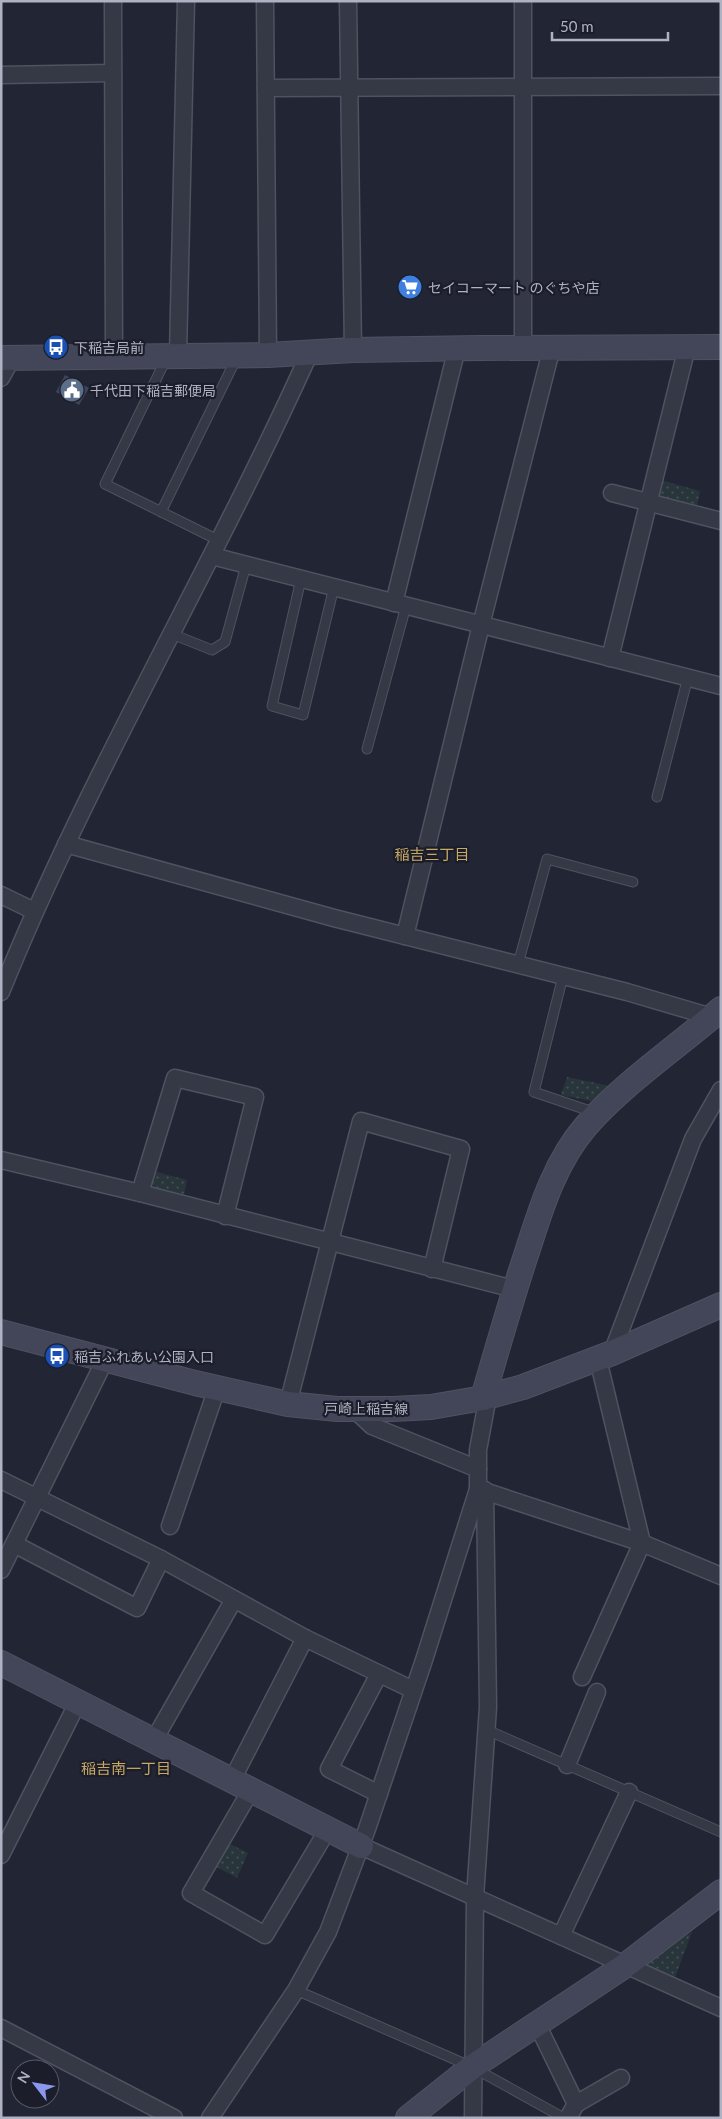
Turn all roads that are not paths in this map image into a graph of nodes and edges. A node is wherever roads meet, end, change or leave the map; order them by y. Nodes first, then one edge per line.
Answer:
1 (113, 1) edge
2 (186, 1) edge
3 (265, 1) edge
4 (348, 1) edge
5 (523, 1) edge
6 (113, 73) junction
7 (1, 76) edge
8 (721, 86) edge
9 (266, 88) junction
10 (350, 88) junction
11 (521, 88) junction
12 (523, 347) junction
13 (552, 347) junction
14 (687, 347) junction
15 (721, 347) edge
16 (457, 348) junction
17 (353, 350) junction
18 (310, 352) junction
19 (268, 354) junction
20 (238, 355) junction
21 (173, 356) junction
22 (114, 358) junction
23 (5, 365) edge
24 (612, 493) dead end
25 (648, 502) junction
26 (160, 512) junction
27 (721, 520) edge
28 (220, 541) junction
29 (212, 556) junction
30 (246, 565) junction
31 (301, 579) junction
32 (334, 587) junction
33 (400, 604) junction
34 (481, 625) junction
35 (172, 634) junction
36 (610, 658) junction
37 (688, 677) junction
38 (721, 686) edge
39 (367, 749) dead end
40 (657, 797) dead end
41 (66, 844) junction
42 (633, 882) dead end
43 (1, 895) edge
44 (34, 911) junction
45 (405, 936) junction
46 (518, 964) junction
47 (563, 976) junction
48 (1, 992) edge
49 (716, 1013) edge
50 (721, 1090) edge
51 (599, 1114) junction
52 (1, 1160) edge
53 (140, 1193) junction
54 (225, 1216) junction
55 (329, 1243) junction
56 (432, 1269) junction
57 (514, 1290) junction
58 (721, 1306) edge
59 (1, 1332) edge
60 (605, 1356) junction
61 (105, 1360) junction
62 (217, 1388) junction
63 (483, 1398) junction
64 (288, 1404) junction
65 (355, 1410) junction
66 (478, 1468) junction
67 (1, 1480) edge
68 (482, 1489) junction
69 (38, 1498) junction
70 (170, 1526) dead end
71 (642, 1543) junction
72 (14, 1544) junction
73 (161, 1560) junction
74 (1, 1570) edge
75 (721, 1576) edge
76 (233, 1601) junction
77 (305, 1638) junction
78 (2, 1666) edge
79 (379, 1674) junction
80 (582, 1677) dead end
81 (413, 1690) junction
82 (597, 1692) dead end
83 (78, 1702) junction
84 (487, 1730) junction
85 (154, 1740) junction
86 (567, 1765) junction
87 (242, 1785) junction
88 (629, 1792) junction
89 (379, 1794) junction
90 (328, 1829) junction
91 (721, 1832) edge
92 (361, 1846) junction
93 (1, 1855) edge
94 (721, 1892) edge
95 (475, 1897) junction
96 (561, 1936) junction
97 (626, 1965) junction
98 (296, 1990) junction
99 (721, 2008) edge
100 (536, 2024) junction
101 (1, 2028) edge
102 (472, 2067) junction
103 (621, 2078) dead end
104 (572, 2111) edge
105 (174, 2118) edge
106 (210, 2118) edge
107 (408, 2118) edge
108 (473, 2118) edge
109 (564, 2118) edge

1 - 6 street
2 - 21 street
3 - 9 street
4 - 10 street
5 - 11 street
6 - 7 street
6 - 22 street
8 - 11 street
9 - 10 street
9 - 19 street
10 - 11 street
10 - 17 street
11 - 12 street
12 - 13 street
12 - 16 street
13 - 14 street
13 - 34 street
14 - 15 street
14 - 25 street
16 - 17 street
16 - 33 street
17 - 18 street
18 - 19 street
18 - 28 street
19 - 20 street
20 - 21 street
20 - 26 lane
21 - 22 street
21 - 26 lane
22 - 23 street
24 - 25 street
25 - 27 street
25 - 36 street
26 - 28 lane
28 - 29 street
29 - 30 street
29 - 35 street
30 - 31 street
30 - 35 lane
31 - 32 street
31 - 32 lane
32 - 33 street
33 - 34 street
33 - 39 lane
34 - 36 street
34 - 45 street
35 - 41 street
36 - 37 street
37 - 38 street
37 - 40 lane
41 - 44 street
41 - 45 street
42 - 46 lane
43 - 44 street
44 - 48 street
45 - 46 street
46 - 47 street
47 - 49 street
47 - 51 lane
49 - 51 street
50 - 60 street
51 - 57 street
52 - 53 street
53 - 54 street
53 - 54 street
54 - 55 street
55 - 56 street
55 - 56 street
55 - 64 street
56 - 57 street
57 - 63 street
58 - 60 street, 戸崎上稲吉線
59 - 61 street, 戸崎上稲吉線
60 - 63 street, 戸崎上稲吉線
60 - 71 street
61 - 62 street, 戸崎上稲吉線
61 - 69 street
62 - 64 street, 戸崎上稲吉線
62 - 70 street
63 - 65 street, 戸崎上稲吉線
63 - 66 street
64 - 65 street, 戸崎上稲吉線
65 - 66 street
66 - 68 street
67 - 69 street
68 - 71 street
68 - 81 street
68 - 84 street
69 - 72 street
69 - 73 street
71 - 75 street
71 - 80 street
72 - 73 street
72 - 74 street
73 - 76 street
76 - 77 street
76 - 85 street
77 - 79 street
77 - 87 street
78 - 83 street
79 - 81 street
79 - 89 street
81 - 89 street
82 - 86 street
83 - 85 street
83 - 93 street
84 - 86 lane
84 - 95 street
85 - 87 street
86 - 88 lane
87 - 90 street
87 - 90 street
88 - 91 lane
88 - 96 street
89 - 92 street
90 - 92 street
92 - 95 street
92 - 98 street
94 - 97 street
95 - 96 street
95 - 102 street
96 - 97 street
97 - 99 street
97 - 100 street
98 - 102 lane
98 - 106 street
100 - 102 street
100 - 104 street
101 - 105 street
102 - 107 street
102 - 108 street
102 - 109 lane
103 - 104 street

